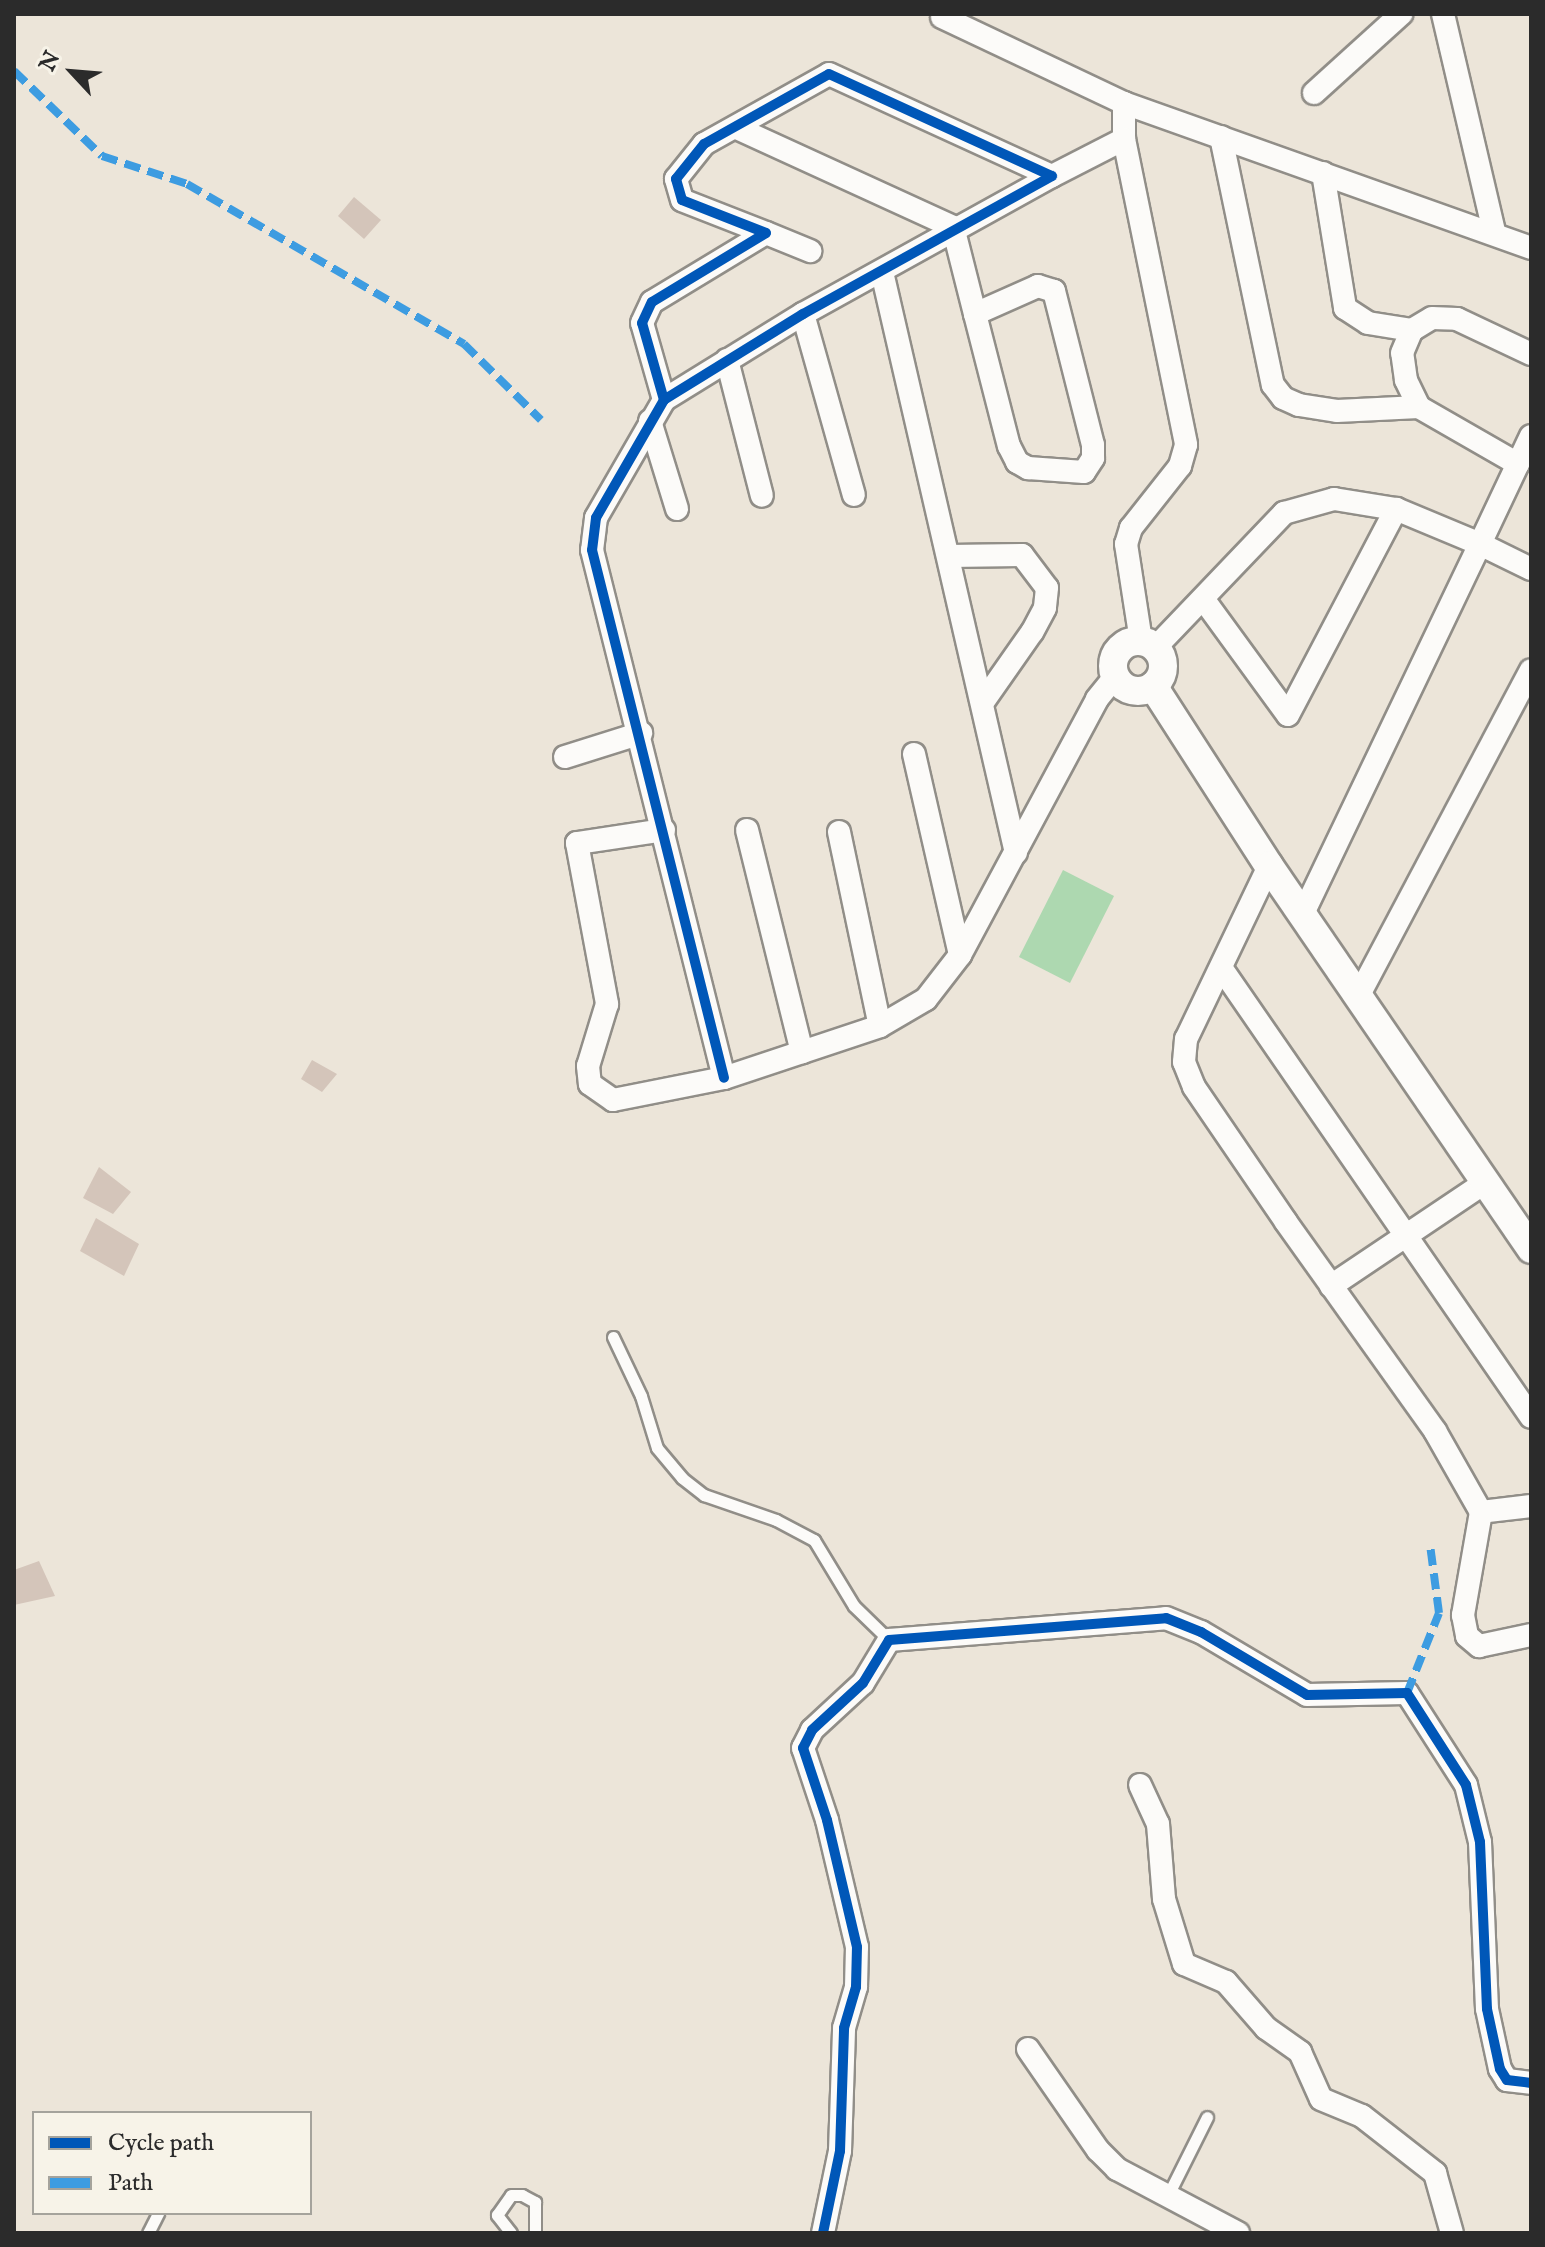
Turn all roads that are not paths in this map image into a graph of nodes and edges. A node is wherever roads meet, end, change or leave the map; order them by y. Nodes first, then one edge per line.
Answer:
1 (1401, 14) edge
2 (1443, 14) edge
3 (942, 17) dead end
4 (1314, 93) dead end
5 (1124, 103) junction
6 (739, 129) junction
7 (1221, 137) junction
8 (1124, 139) junction
9 (1323, 173) junction
10 (1052, 176) junction
11 (953, 227) junction
12 (1494, 232) junction
13 (766, 233) junction
14 (1531, 248) edge
15 (810, 251) dead end
16 (882, 272) junction
17 (803, 314) junction
18 (975, 314) junction
19 (1412, 330) junction
20 (1531, 354) edge
21 (727, 360) junction
22 (664, 400) junction
23 (1419, 407) junction
24 (650, 421) junction
25 (1531, 436) edge
26 (1518, 464) junction
27 (854, 495) dead end
28 (762, 496) dead end
29 (677, 509) dead end
30 (1396, 509) junction
31 (1480, 544) junction
32 (949, 556) junction
33 (1531, 569) edge
34 (1204, 600) junction
35 (1148, 644) junction
36 (1531, 670) edge
37 (1115, 677) junction
38 (1153, 686) junction
39 (983, 702) junction
40 (641, 733) junction
41 (914, 754) dead end
42 (565, 757) dead end
43 (664, 830) junction
44 (747, 830) dead end
45 (839, 832) dead end
46 (1016, 853) junction
47 (1269, 866) junction
48 (1304, 912) junction
49 (960, 955) junction
50 (1222, 969) junction
51 (1360, 993) junction
52 (880, 1026) junction
53 (802, 1052) junction
54 (724, 1078) junction
55 (1484, 1183) junction
56 (1409, 1238) junction
57 (1531, 1249) edge
58 (1331, 1286) junction
59 (613, 1337) dead end
60 (1531, 1417) edge
61 (1531, 1506) edge
62 (1481, 1512) junction
63 (1531, 1635) edge
64 (889, 1640) junction
65 (1140, 1785) dead end
66 (1028, 2049) dead end
67 (1531, 2083) edge
68 (1207, 2117) dead end
69 (1168, 2195) junction
70 (157, 2215) edge
71 (148, 2233) edge
72 (511, 2233) edge
73 (535, 2233) edge
74 (823, 2233) edge
75 (1238, 2233) edge
76 (1452, 2233) edge

1 - 4 street
2 - 12 street
3 - 5 street
5 - 7 street
5 - 8 street
6 - 10 street
6 - 11 street
6 - 13 street
7 - 9 street
7 - 23 street
8 - 10 street
8 - 35 street
9 - 12 street
9 - 19 street
10 - 11 street
11 - 16 street
11 - 18 street
12 - 14 street
13 - 15 street
13 - 22 street
16 - 17 street
16 - 32 street
17 - 21 street
17 - 27 street
18 - 18 street
19 - 20 street
19 - 23 street
21 - 22 street
21 - 28 street
22 - 24 street
23 - 26 street
24 - 29 street
24 - 40 street
25 - 26 street
26 - 31 street
30 - 31 street
30 - 34 street
30 - 34 street
31 - 33 street
31 - 48 street
32 - 39 street
32 - 39 street
34 - 35 street
35 - 37 street
35 - 38 street
36 - 51 street
37 - 38 street
37 - 46 street
38 - 47 street
39 - 46 street
40 - 42 street
40 - 43 street
41 - 49 street
43 - 54 street
43 - 54 street
44 - 53 street
45 - 52 street
46 - 49 street
47 - 48 street
47 - 50 street
48 - 51 street
49 - 52 street
50 - 56 street
50 - 58 street
51 - 55 street
52 - 53 street
53 - 54 street
55 - 56 street
55 - 57 street
56 - 58 street
56 - 60 street
58 - 62 street
59 - 64 lane
61 - 62 street
62 - 63 street
64 - 67 street
64 - 74 street
65 - 76 street
66 - 69 street
68 - 69 lane
69 - 75 street
70 - 71 lane
72 - 73 lane

